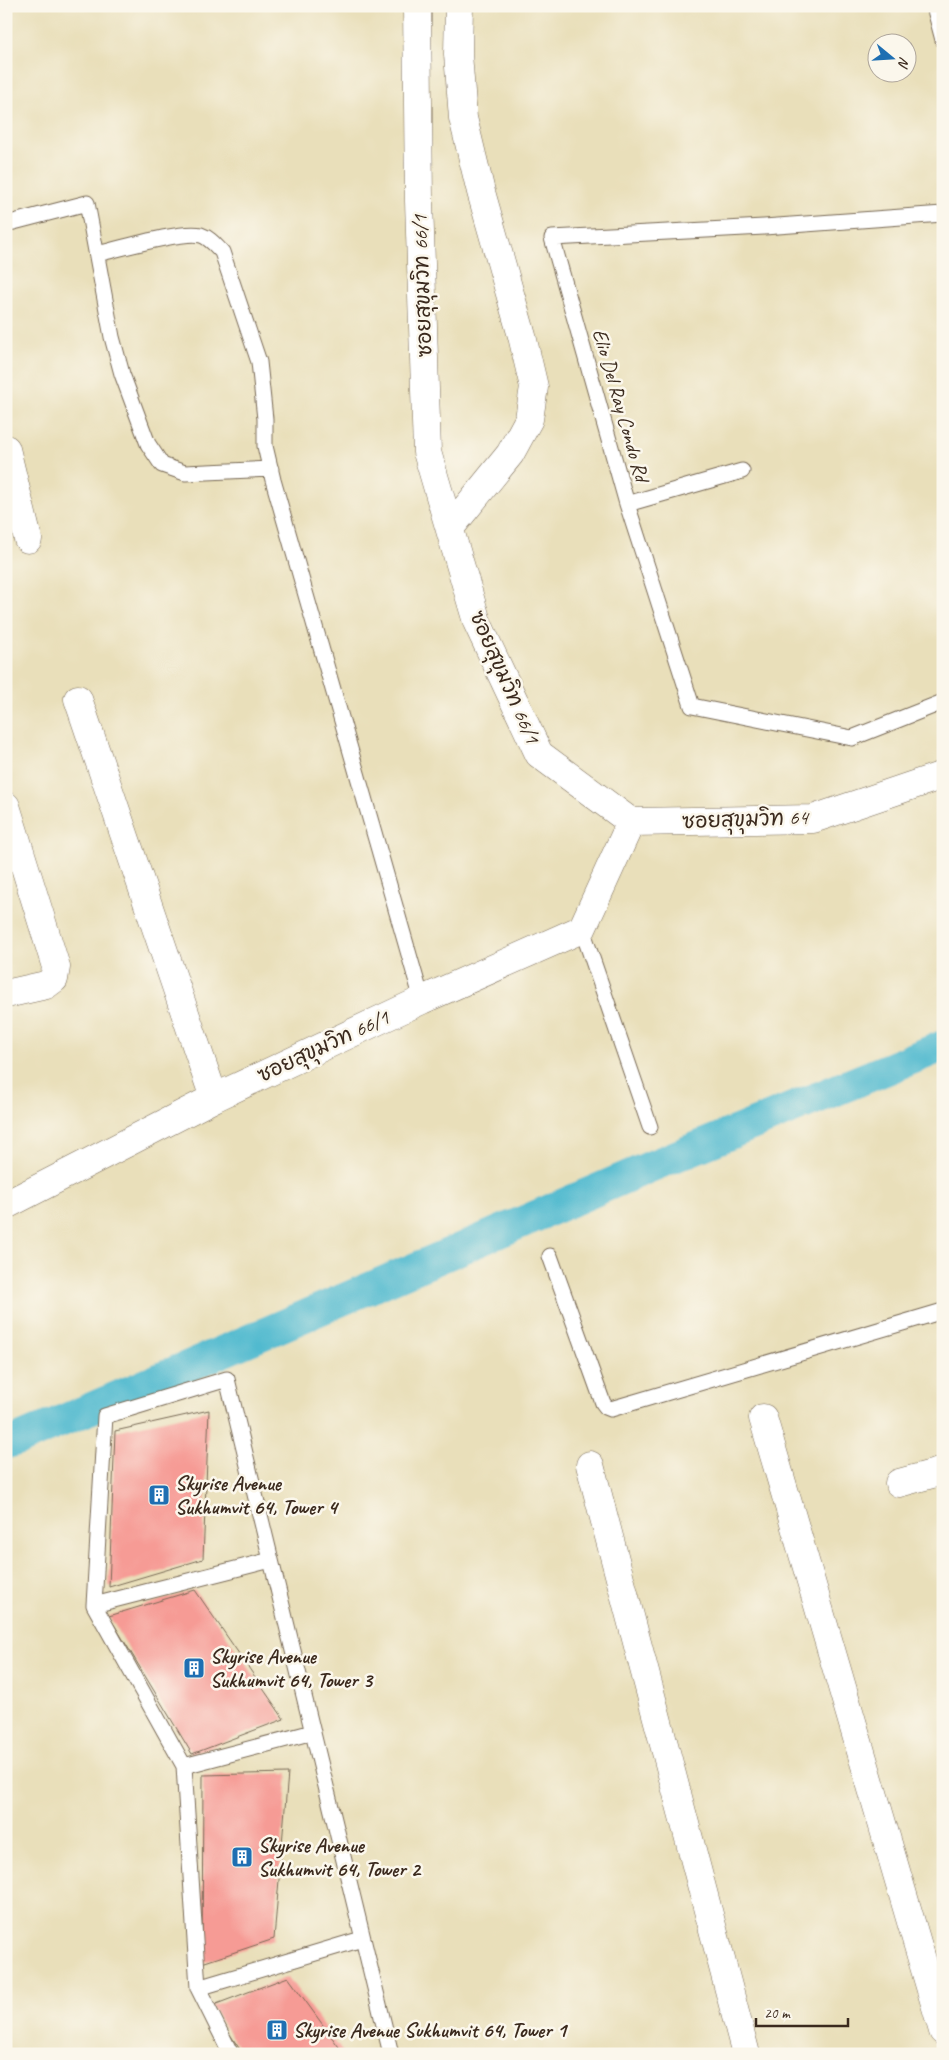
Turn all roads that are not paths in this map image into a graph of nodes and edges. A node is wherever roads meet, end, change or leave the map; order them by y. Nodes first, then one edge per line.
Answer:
1 (418, 6) edge
2 (459, 6) edge
3 (934, 6) edge
4 (943, 40) edge
5 (943, 214) edge
6 (6, 224) edge
7 (97, 254) junction
8 (6, 449) edge
9 (271, 469) junction
10 (742, 471) dead end
11 (627, 504) junction
12 (450, 528) junction
13 (28, 539) dead end
14 (78, 699) dead end
15 (943, 702) edge
16 (943, 775) edge
17 (6, 806) edge
18 (631, 822) junction
19 (582, 929) junction
20 (6, 994) edge
21 (422, 1000) junction
22 (214, 1098) junction
23 (650, 1127) dead end
24 (6, 1205) edge
25 (550, 1256) dead end
26 (943, 1312) edge
27 (762, 1418) dead end
28 (590, 1465) dead end
29 (943, 1471) edge
30 (899, 1483) dead end
31 (271, 1560) junction
32 (94, 1605) junction
33 (313, 1732) junction
34 (184, 1766) junction
35 (362, 1939) junction
36 (198, 1988) junction
37 (943, 2031) edge
38 (231, 2054) edge
39 (391, 2054) edge
40 (746, 2054) edge

1 - 12 street, ซอยสุขุมวิท 66/1
2 - 12 street
3 - 4 lane
5 - 11 lane, Elio Del Ray Condo Rd
6 - 7 lane
7 - 9 lane
7 - 9 lane
8 - 13 street
9 - 21 lane
10 - 11 lane
11 - 15 lane, Elio Del Ray Condo Rd
12 - 18 street, ซอยสุขุมวิท 66/1
14 - 22 street
16 - 18 street, ซอยสุขุมวิท 64
17 - 20 street
18 - 19 street
19 - 21 street, ซอยสุขุมวิท 66/1
19 - 23 lane
21 - 22 street, ซอยสุขุมวิท 66/1
22 - 24 street, ซอยสุขุมวิท 66/1
25 - 26 lane
27 - 37 street
28 - 40 street
29 - 30 street
31 - 32 lane
31 - 32 lane
31 - 33 lane
32 - 34 lane
33 - 34 lane
33 - 35 lane
34 - 36 lane
35 - 36 lane
35 - 39 lane
36 - 38 lane

